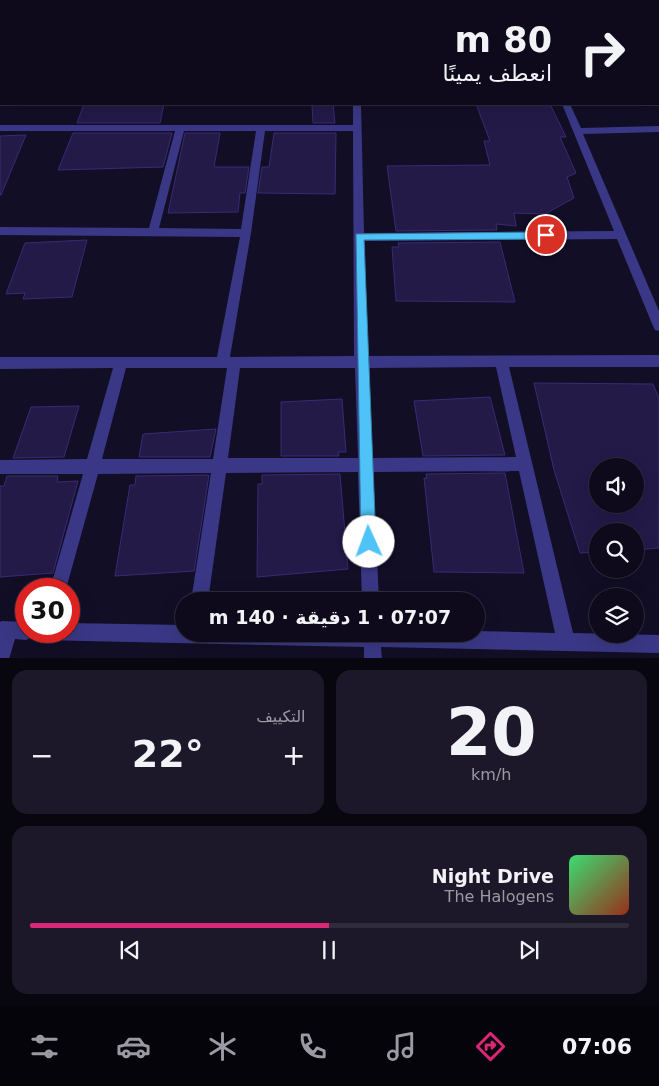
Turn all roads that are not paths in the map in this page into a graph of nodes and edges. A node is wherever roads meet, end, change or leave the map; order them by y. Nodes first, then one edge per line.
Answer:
1 (357, 105) edge
2 (566, 105) edge
3 (0, 128) edge
4 (180, 128) junction
5 (261, 128) junction
6 (357, 128) junction
7 (659, 129) edge
8 (577, 131) junction
9 (0, 231) edge
10 (153, 232) junction
11 (246, 233) junction
12 (621, 235) junction
13 (359, 237) junction
14 (659, 326) edge
15 (501, 361) junction
16 (659, 361) edge
17 (228, 362) junction
18 (362, 362) junction
19 (121, 363) junction
20 (1, 365) edge
21 (366, 464) junction
22 (524, 464) junction
23 (220, 465) junction
24 (90, 466) junction
25 (0, 467) edge
26 (61, 578) edge
27 (201, 592) edge
28 (371, 592) edge
29 (12, 631) edge
30 (80, 632) edge
31 (175, 634) edge
32 (485, 639) edge
33 (372, 642) edge
34 (566, 642) junction
35 (659, 644) edge
36 (0, 658) edge
37 (373, 658) edge

1 - 6 street
2 - 8 street
3 - 4 street
4 - 5 street
4 - 10 street
5 - 6 street
5 - 11 street
6 - 13 street
7 - 8 street
8 - 12 street
9 - 10 street
10 - 11 street
11 - 17 street
12 - 13 street
12 - 14 street
13 - 18 street
15 - 16 street
15 - 18 street
15 - 22 street
17 - 18 street
17 - 19 street
17 - 23 street
18 - 21 street
19 - 20 street
19 - 24 street
21 - 22 street
21 - 23 street
21 - 28 street
22 - 34 street
23 - 24 street
23 - 27 street
24 - 25 street
24 - 26 street
29 - 36 street
30 - 31 street
32 - 34 street
33 - 37 street
34 - 35 street

